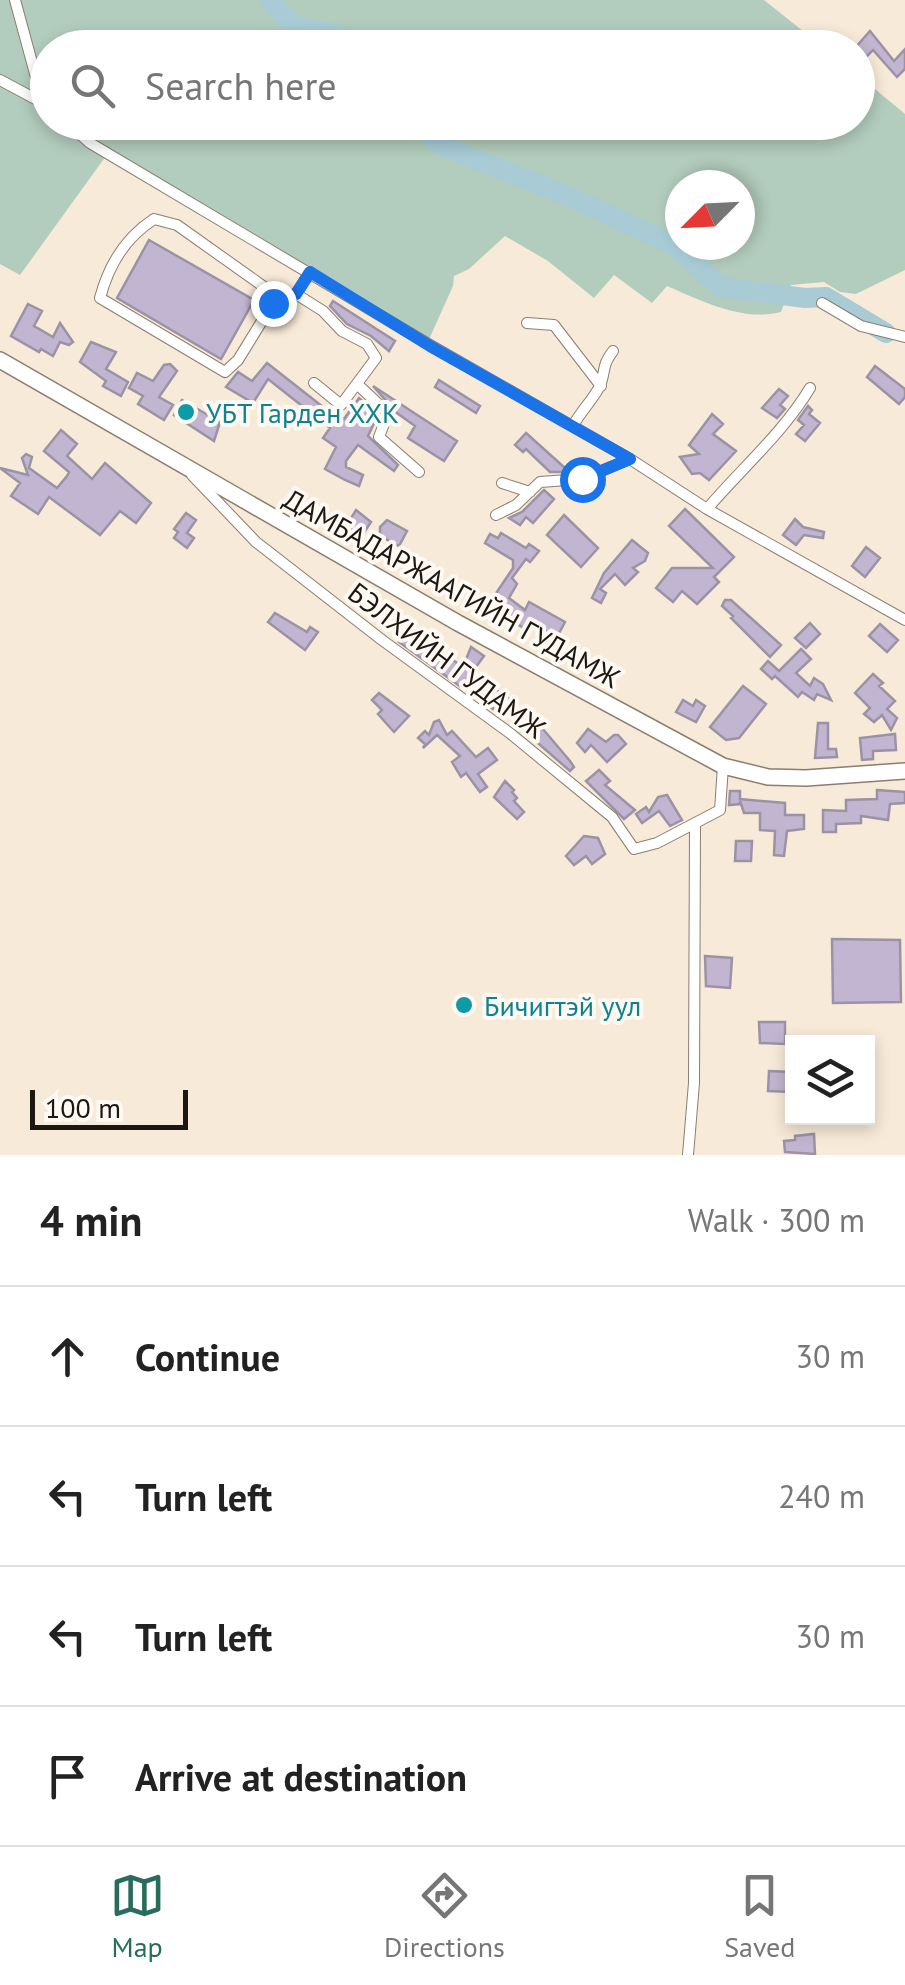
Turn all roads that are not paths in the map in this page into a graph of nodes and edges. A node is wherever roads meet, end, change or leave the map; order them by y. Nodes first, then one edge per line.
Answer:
1 (14, 0) edge
2 (30, 54) edge
3 (0, 80) edge
4 (30, 97) edge
5 (87, 140) edge
6 (310, 272) junction
7 (296, 294) junction
8 (273, 303) junction
9 (822, 303) dead end
10 (526, 322) dead end
11 (905, 337) edge
12 (613, 351) dead end
13 (0, 360) edge
14 (314, 383) dead end
15 (357, 384) junction
16 (601, 386) junction
17 (810, 388) dead end
18 (573, 426) junction
19 (630, 459) junction
20 (182, 464) junction
21 (419, 472) dead end
22 (502, 482) dead end
23 (530, 492) junction
24 (708, 509) junction
25 (496, 514) dead end
26 (905, 620) edge
27 (723, 766) junction
28 (905, 770) edge
29 (695, 824) junction
30 (688, 1155) edge

1 - 2 street
3 - 4 street
5 - 6 street
6 - 7 street
6 - 18 street
7 - 8 street
7 - 15 street
8 - 8 street
9 - 11 street
10 - 16 street
12 - 16 street
13 - 20 main road, ДАМБАДАРЖААГИЙН ГУДАМЖ
14 - 15 street
15 - 21 street
16 - 18 street
17 - 24 street
18 - 19 street
19 - 23 street
19 - 24 street
20 - 27 main road, ДАМБАДАРЖААГИЙН ГУДАМЖ
20 - 29 street, БЭЛХИЙН ГУДАМЖ
22 - 23 street
23 - 25 street
24 - 26 street
27 - 28 main road, ДАМБАДАРЖААГИЙН ГУДАМЖ
27 - 29 street, БЭЛХИЙН ГУДАМЖ
29 - 30 street

